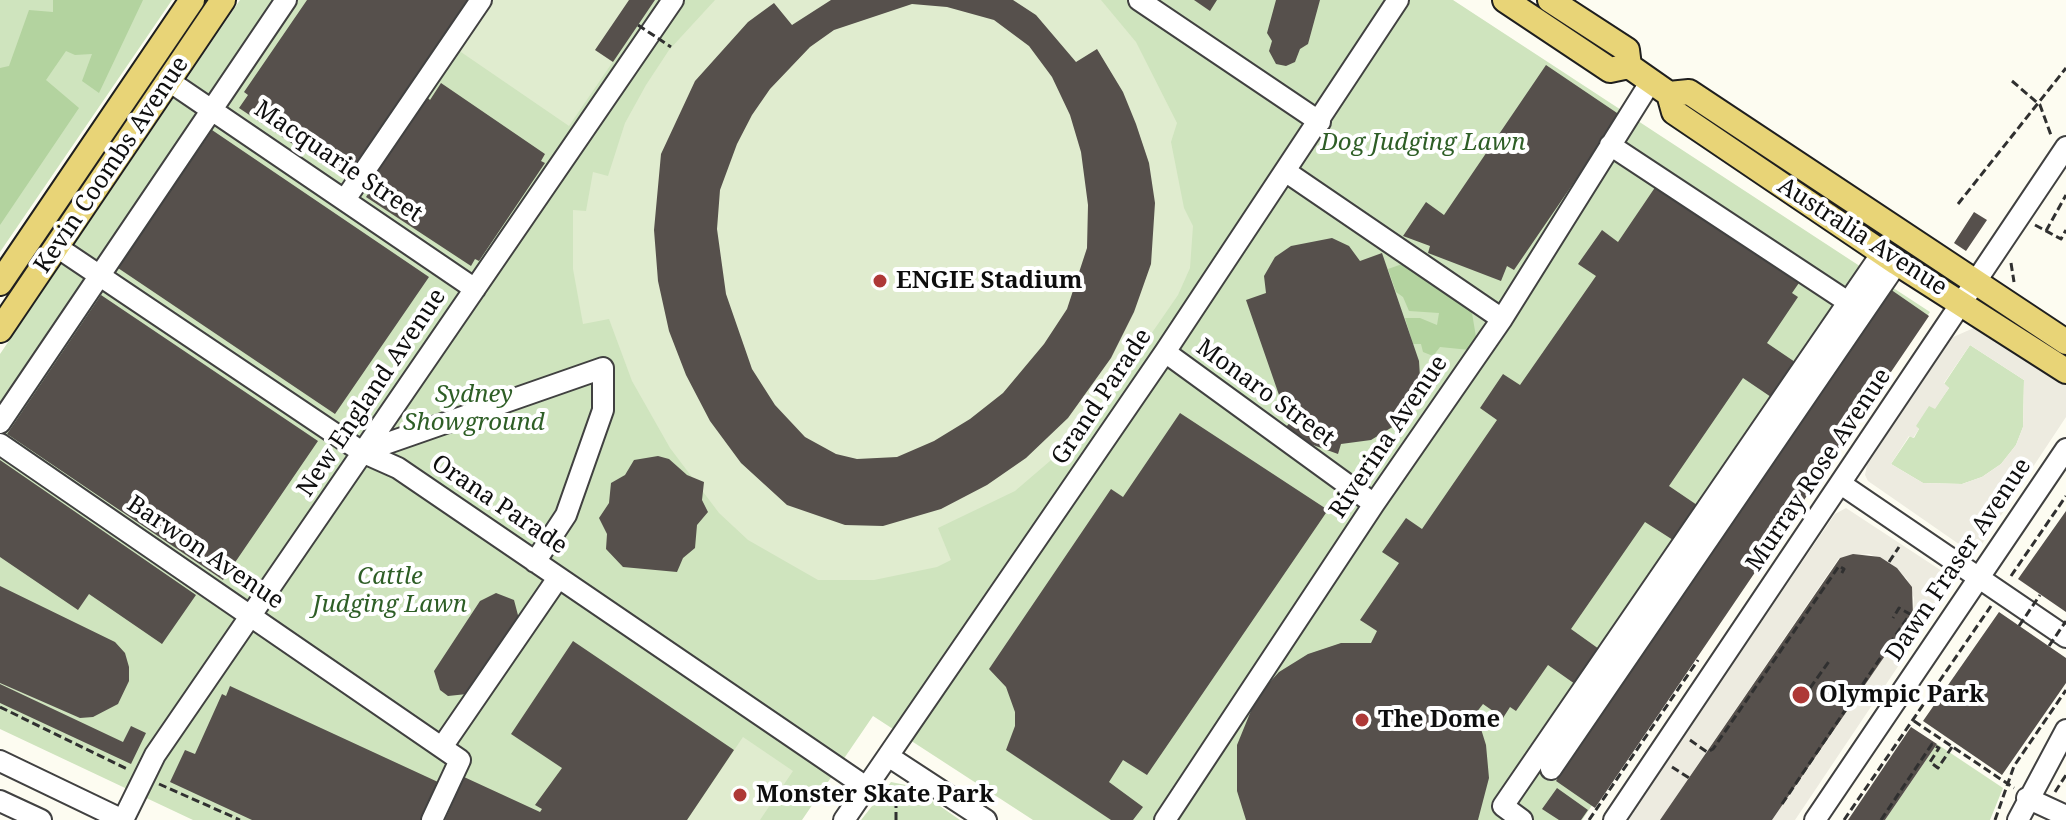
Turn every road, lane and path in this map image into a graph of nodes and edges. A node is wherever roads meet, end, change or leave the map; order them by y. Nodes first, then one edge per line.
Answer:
1 (192, 0) edge
2 (223, 0) edge
3 (286, 0) edge
4 (481, 0) edge
5 (673, 0) edge
6 (1398, 0) edge
7 (1505, 0) edge
8 (1550, 0) edge
9 (1141, 1) edge
10 (638, 25) dead end
11 (671, 47) dead end
12 (1629, 66) junction
13 (2066, 68) edge
14 (169, 81) junction
15 (2012, 81) dead end
16 (1660, 87) junction
17 (2039, 104) junction
18 (213, 109) junction
19 (1320, 122) junction
20 (2047, 126) dead end
21 (1610, 145) junction
22 (2066, 147) edge
23 (1285, 171) junction
24 (2066, 195) edge
25 (346, 198) junction
26 (1958, 204) dead end
27 (2035, 224) dead end
28 (2066, 230) edge
29 (2046, 231) junction
30 (34, 232) junction
31 (57, 247) junction
32 (1890, 258) junction
33 (100, 275) junction
34 (0, 283) edge
35 (475, 289) junction
36 (1969, 292) junction
37 (1848, 302) junction
38 (1502, 319) junction
39 (0, 330) edge
40 (2066, 342) edge
41 (1165, 352) junction
42 (2066, 371) edge
43 (0, 423) edge
44 (0, 444) edge
45 (2066, 449) edge
46 (362, 452) junction
47 (1841, 484) junction
48 (2066, 496) edge
49 (1374, 504) junction
50 (535, 562) junction
51 (2009, 562) dead end
52 (2017, 568) junction
53 (1840, 576) dead end
54 (558, 578) junction
55 (1979, 578) junction
56 (2005, 586) dead end
57 (2040, 595) dead end
58 (1996, 599) dead end
59 (252, 617) junction
60 (1893, 618) dead end
61 (2066, 621) edge
62 (2019, 626) dead end
63 (2057, 642) edge
64 (1830, 660) dead end
65 (2066, 690) edge
66 (1803, 698) dead end
67 (0, 707) edge
68 (1913, 720) junction
69 (1676, 729) junction
70 (2066, 730) edge
71 (442, 747) junction
72 (1952, 747) junction
73 (888, 756) junction
74 (1658, 757) junction
75 (0, 761) edge
76 (1551, 769) dead end
77 (143, 777) junction
78 (1689, 778) dead end
79 (2009, 785) junction
80 (866, 787) junction
81 (2027, 798) junction
82 (0, 801) edge
83 (1782, 804) dead end
84 (1606, 812) edge
85 (2066, 816) edge
86 (41, 820) edge
87 (123, 820) edge
88 (240, 820) edge
89 (432, 820) edge
90 (844, 820) edge
91 (896, 820) edge
92 (986, 820) edge
93 (1165, 820) edge
94 (1522, 820) edge
95 (1589, 820) edge
96 (1815, 820) edge
97 (1844, 820) edge
98 (1881, 820) edge
99 (1995, 820) edge
100 (2018, 820) edge

1 - 30 main road, Kevin Coombs Avenue
2 - 14 main road, Kevin Coombs Avenue
3 - 18 street
4 - 25 street
5 - 35 street, New England Avenue
6 - 19 street, Grand Parade
7 - 12 main road, Australia Avenue
8 - 12 main road, Australia Avenue
9 - 19 street
10 - 11 path, bridge
12 - 16 main road, Australia Avenue
13 - 17 path
14 - 18 street, Macquarie Street
14 - 31 main road, Kevin Coombs Avenue
15 - 17 path
16 - 21 street, Riverina Avenue
16 - 32 main road, Australia Avenue
16 - 36 main road, Australia Avenue
17 - 20 path
17 - 26 path
18 - 25 street, Macquarie Street
18 - 33 street
19 - 23 street, Grand Parade
21 - 37 street
21 - 38 street, Riverina Avenue
22 - 36 street, Murray Rose Avenue
23 - 38 street
23 - 41 street, Grand Parade
24 - 29 path
25 - 35 street, Macquarie Street
27 - 29 path
28 - 29 path
30 - 31 main road
30 - 34 main road, Kevin Coombs Avenue
31 - 33 street, Orana Parade
31 - 39 main road, Kevin Coombs Avenue
32 - 36 main road, Australia Avenue
32 - 37 street
32 - 76 street
33 - 43 street
33 - 46 street, Orana Parade
35 - 46 street, New England Avenue
36 - 40 main road, Australia Avenue
36 - 42 main road, Australia Avenue
36 - 47 street, Murray Rose Avenue
37 - 94 street
38 - 49 street, Riverina Avenue
41 - 49 street, Monaro Street
41 - 73 street, Grand Parade
44 - 59 street, Barwon Avenue
45 - 55 street, Dawn Fraser Avenue
46 - 50 street, Orana Parade
46 - 50 street
46 - 59 street, New England Avenue
47 - 55 street
47 - 69 street, Murray Rose Avenue
48 - 52 path
49 - 93 street, Riverina Avenue
50 - 54 street, Orana Parade
51 - 52 path
52 - 56 path
53 - 69 path
54 - 71 street
54 - 80 street, Orana Parade
55 - 63 street
55 - 96 street, Dawn Fraser Avenue
57 - 62 path, bridge
58 - 68 path
59 - 71 street, Barwon Avenue
59 - 77 street, New England Avenue
60 - 83 path
61 - 63 path, bridge
64 - 66 path
65 - 79 path
67 - 77 path
68 - 72 path
68 - 97 path
69 - 74 street, Murray Rose Avenue
70 - 81 street
71 - 89 street, Barwon Avenue
72 - 79 path
72 - 98 path
73 - 80 street, Grand Parade
73 - 91 path
73 - 92 street
74 - 78 path
74 - 84 street, Murray Rose Avenue
75 - 87 street
77 - 87 street, New England Avenue
77 - 88 path
79 - 81 path
79 - 99 path
80 - 90 street, Grand Parade
81 - 85 street
81 - 100 street
82 - 86 street
84 - 95 path

